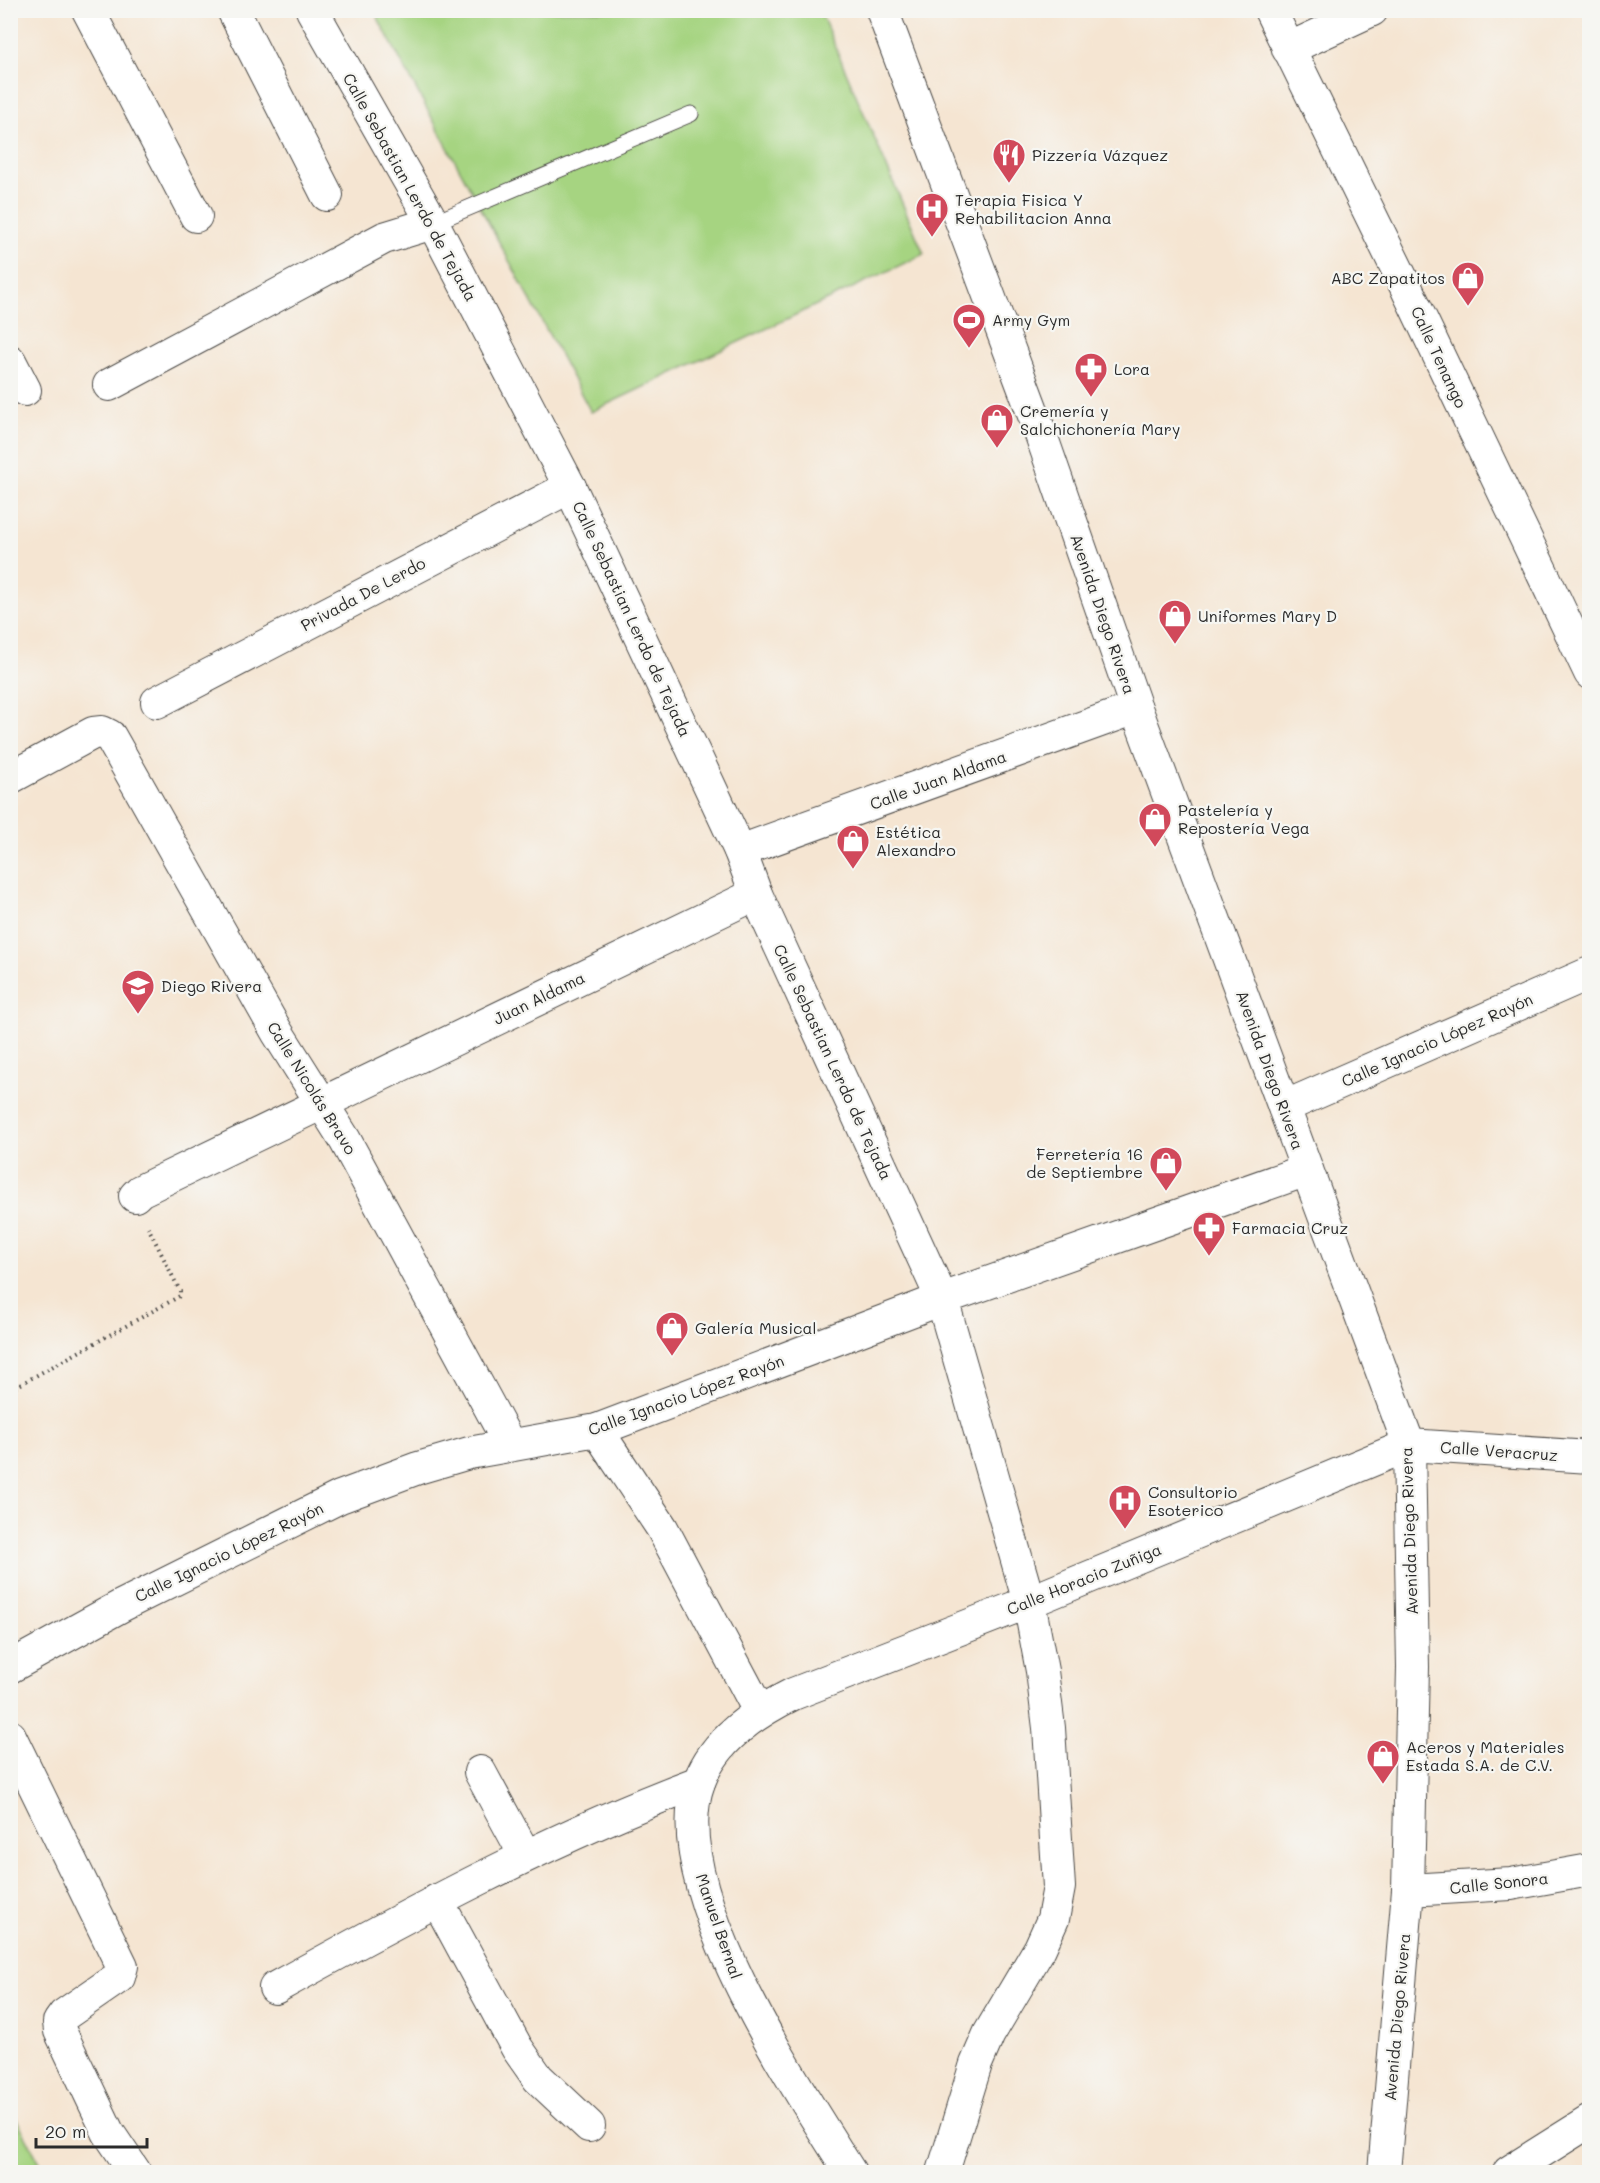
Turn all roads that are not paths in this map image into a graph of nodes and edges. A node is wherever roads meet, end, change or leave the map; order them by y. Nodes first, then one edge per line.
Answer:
1 (88, 10) edge
2 (233, 10) edge
3 (312, 10) edge
4 (882, 10) edge
5 (1270, 10) edge
6 (1372, 10) edge
7 (1288, 49) junction
8 (692, 114) dead end
9 (327, 195) dead end
10 (196, 216) dead end
11 (433, 223) junction
12 (10, 361) edge
13 (109, 385) dead end
14 (25, 390) dead end
15 (570, 487) junction
16 (1590, 673) edge
17 (157, 702) dead end
18 (1136, 708) junction
19 (10, 778) edge
20 (740, 851) junction
21 (756, 894) junction
22 (1590, 973) edge
23 (322, 1102) junction
24 (1284, 1107) junction
25 (1307, 1170) junction
26 (135, 1196) road end
27 (942, 1299) junction
28 (597, 1430) junction
29 (510, 1445) junction
30 (1408, 1445) junction
31 (1590, 1457) edge
32 (1029, 1602) junction
33 (10, 1667) edge
34 (759, 1711) junction
35 (10, 1736) edge
36 (480, 1772) dead end
37 (699, 1782) junction
38 (525, 1855) junction
39 (1590, 1870) edge
40 (1408, 1890) junction
41 (437, 1899) junction
42 (275, 1988) dead end
43 (1590, 2121) edge
44 (589, 2126) dead end
45 (135, 2172) edge
46 (850, 2172) edge
47 (943, 2172) edge
48 (1384, 2172) edge
49 (1509, 2172) edge

1 - 10 street
2 - 9 street
3 - 11 street, Calle Sebastian Lerdo de Tejada
4 - 18 street, Avenida Diego Rivera
5 - 7 street, Calle Tenango
6 - 7 street
7 - 16 street, Calle Tenango
8 - 11 lane
11 - 13 street
11 - 15 street, Calle Sebastian Lerdo de Tejada
12 - 14 street
15 - 17 street, Privada De Lerdo
15 - 20 street, Calle Sebastian Lerdo de Tejada
18 - 20 street, Calle Juan Aldama
18 - 24 street, Avenida Diego Rivera
19 - 23 street, Calle Nicolás Bravo
20 - 21 street, Calle Sebastian Lerdo de Tejada
21 - 23 street, Juan Aldama
21 - 27 street, Calle Sebastian Lerdo de Tejada
22 - 24 street, Calle Ignacio López Rayón
23 - 26 street, Juan Aldama
23 - 29 street, Calle Nicolás Bravo
24 - 25 street, Avenida Diego Rivera
25 - 27 street, Calle Ignacio López Rayón
25 - 30 street, Avenida Diego Rivera
27 - 28 street, Calle Ignacio López Rayón
27 - 32 street, Calle Sebastian Lerdo de Tejada
28 - 29 street, Calle Ignacio López Rayón
28 - 34 street
29 - 33 street, Calle Ignacio López Rayón
30 - 31 street, Calle Veracruz
30 - 32 street, Calle Horacio Zuñiga
30 - 40 street, Avenida Diego Rivera
32 - 34 street, Calle Horacio Zuñiga
32 - 47 street, Calle Sebastian Lerdo de Tejada
34 - 37 street, Manuel Bernal
35 - 45 street
36 - 38 street
37 - 38 street
37 - 46 street, Manuel Bernal
38 - 41 street
39 - 40 street, Calle Sonora
40 - 48 street, Avenida Diego Rivera
41 - 42 street
41 - 44 street
43 - 49 street

